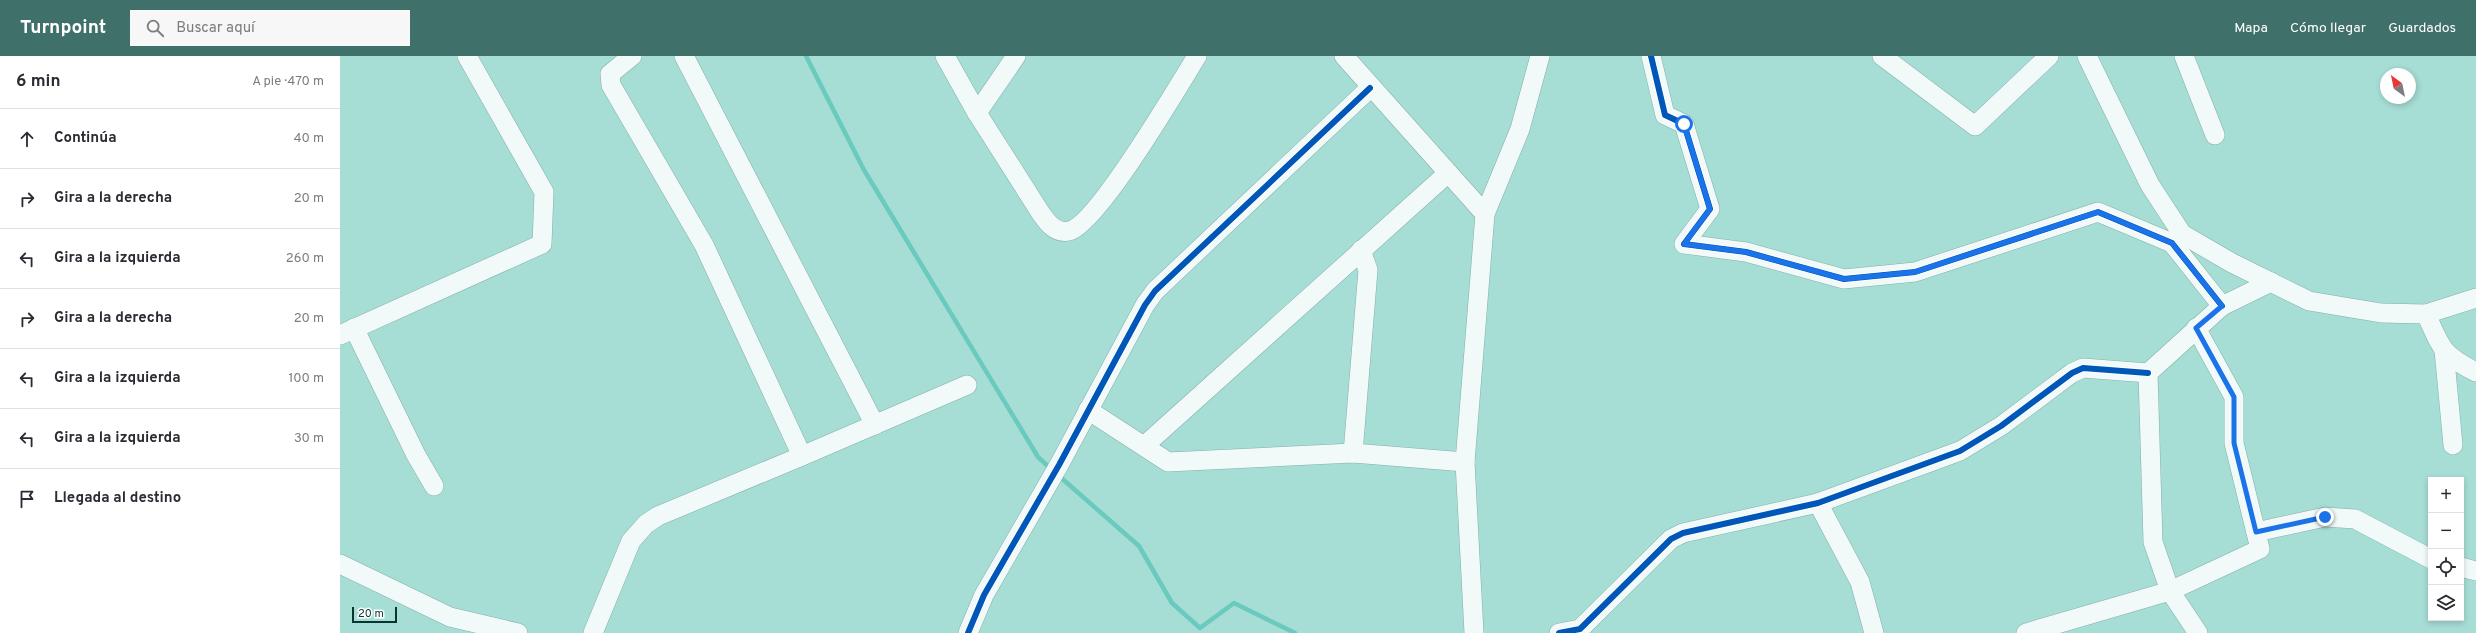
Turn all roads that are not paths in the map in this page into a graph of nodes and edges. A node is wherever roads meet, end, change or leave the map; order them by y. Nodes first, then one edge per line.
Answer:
1 (467, 56) edge
2 (632, 56) edge
3 (684, 56) edge
4 (945, 56) edge
5 (1016, 56) edge
6 (1196, 56) edge
7 (1344, 56) edge
8 (1540, 56) edge
9 (1651, 56) edge
10 (1882, 56) edge
11 (2049, 56) edge
12 (2087, 56) edge
13 (2184, 56) edge
14 (1370, 88) junction
15 (977, 112) junction
16 (2215, 135) dead end
17 (1448, 173) junction
18 (1485, 214) junction
19 (2177, 238) junction
20 (1361, 250) junction
21 (2271, 282) junction
22 (2476, 298) edge
23 (2222, 306) junction
24 (2426, 314) junction
25 (2196, 328) junction
26 (347, 331) edge
27 (2444, 350) junction
28 (2476, 372) edge
29 (2148, 373) junction
30 (967, 385) dead end
31 (1088, 410) junction
32 (875, 425) junction
33 (2453, 445) dead end
34 (1144, 446) junction
35 (1353, 452) junction
36 (802, 456) junction
37 (1465, 462) junction
38 (434, 486) dead end
39 (1818, 504) junction
40 (2256, 532) junction
41 (2428, 557) edge
42 (340, 564) edge
43 (2464, 568) edge
44 (2476, 571) edge
45 (2170, 591) junction
46 (1580, 631) edge
47 (518, 633) edge
48 (593, 633) edge
49 (968, 633) edge
50 (1474, 633) edge
51 (1559, 633) edge
52 (1874, 633) edge
53 (2026, 633) edge
54 (2198, 633) edge

1 - 26 street
2 - 36 street
3 - 32 street
4 - 15 street
5 - 15 street
6 - 15 street
7 - 14 street
8 - 18 street
9 - 19 street
10 - 11 street
12 - 19 street
13 - 16 street
14 - 17 street
14 - 31 street
17 - 18 street
17 - 20 street
18 - 37 street
19 - 21 street
19 - 23 street
20 - 34 street
20 - 35 street
21 - 23 street
21 - 24 street
22 - 24 street
23 - 25 street
24 - 27 street
25 - 29 street
25 - 40 street
26 - 38 street
27 - 28 street
27 - 33 street
29 - 39 street
29 - 45 street
30 - 32 street
31 - 34 street
31 - 49 street
32 - 36 street
34 - 35 street
35 - 37 street
36 - 48 street
37 - 50 street
39 - 46 street
39 - 52 street
40 - 41 street
40 - 45 street
42 - 47 street
43 - 44 street
45 - 53 street
45 - 54 street
46 - 51 street

